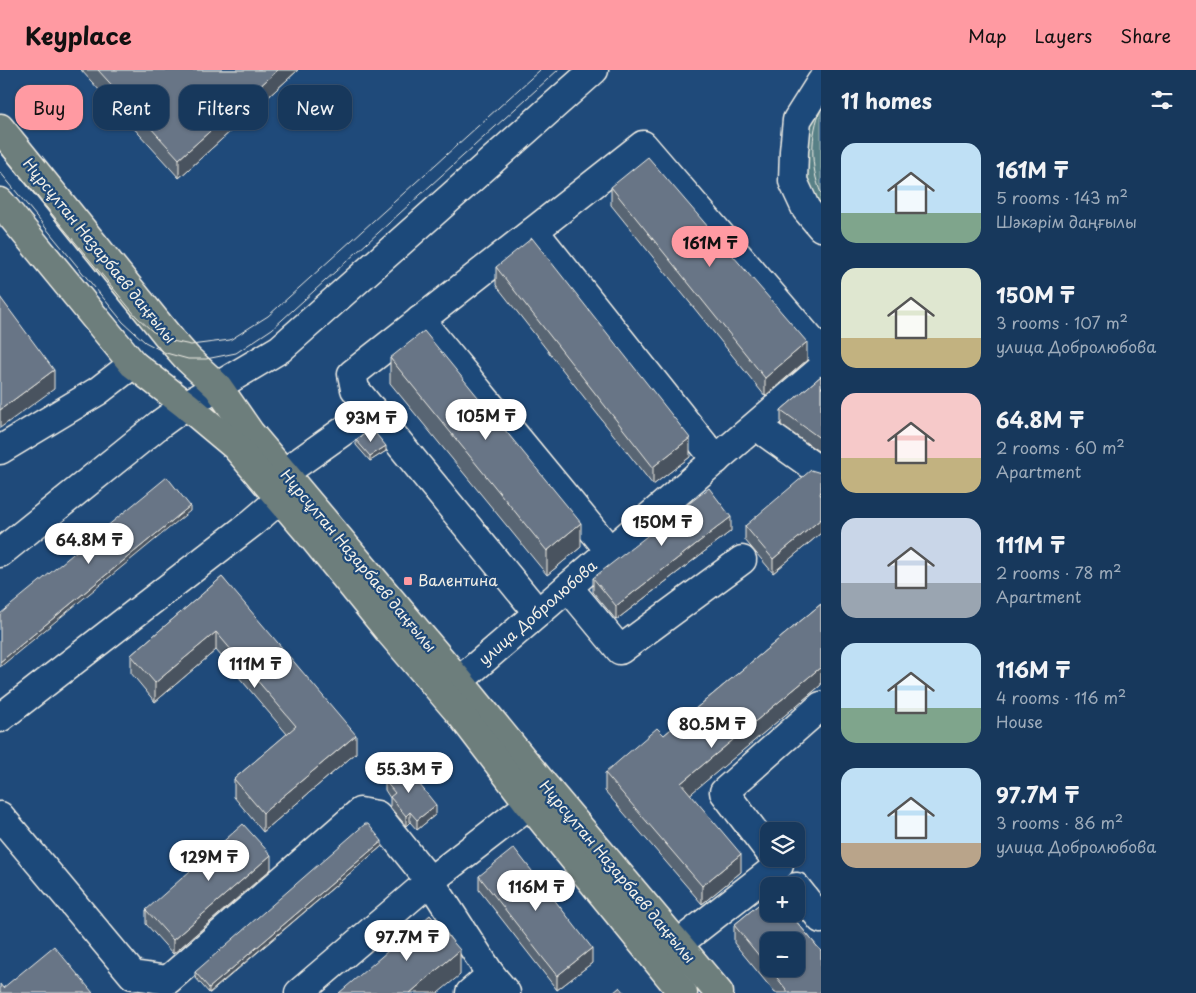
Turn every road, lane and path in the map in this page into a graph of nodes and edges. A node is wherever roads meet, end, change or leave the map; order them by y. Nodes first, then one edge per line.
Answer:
1 (594, 70) edge
2 (821, 82) edge
3 (0, 128) edge
4 (0, 202) edge
5 (821, 227) edge
6 (534, 231) junction
7 (420, 320) junction
8 (821, 352) edge
9 (133, 364) junction
10 (821, 369) edge
11 (218, 386) junction
12 (186, 404) junction
13 (373, 410) junction
14 (766, 433) dead end
15 (0, 450) edge
16 (716, 460) junction
17 (821, 472) edge
18 (282, 486) junction
19 (610, 551) junction
20 (0, 554) edge
21 (742, 560) dead end
22 (568, 587) junction
23 (538, 613) junction
24 (460, 681) junction
25 (821, 706) edge
26 (0, 718) edge
27 (539, 798) junction
28 (0, 816) edge
29 (760, 840) edge
30 (764, 867) edge
31 (781, 867) edge
32 (788, 877) edge
33 (430, 881) junction
34 (805, 899) edge
35 (821, 919) edge
36 (678, 944) junction
37 (499, 984) edge
38 (174, 986) edge
39 (299, 993) edge
40 (470, 993) edge
41 (683, 993) edge
42 (719, 993) edge

1 - 11 street
2 - 5 street
3 - 11 main road, Нұрсұлтан Назарбаев даңғылы
4 - 9 main road, Нұрсұлтан Назарбаев даңғылы
6 - 7 street
6 - 8 street
6 - 16 street
7 - 13 street
7 - 19 street
9 - 12 main road, Нұрсұлтан Назарбаев даңғылы
9 - 15 street
10 - 16 street, улица Добролюбова
11 - 12 street
11 - 18 main road, Нұрсұлтан Назарбаев даңғылы
12 - 18 main road, Нұрсұлтан Назарбаев даңғылы
12 - 20 street
13 - 18 street
13 - 23 street
14 - 17 street
16 - 19 street, улица Добролюбова
18 - 24 main road, Нұрсұлтан Назарбаев даңғылы
18 - 26 street
18 - 27 main road, Нұрсұлтан Назарбаев даңғылы
19 - 22 street, улица Добролюбова
21 - 22 street
22 - 23 street, улица Добролюбова
23 - 24 street, улица Добролюбова
24 - 27 main road, Нұрсұлтан Назарбаев даңғылы
25 - 29 street
27 - 33 street
27 - 36 main road, Нұрсұлтан Назарбаев даңғылы
27 - 41 main road, Нұрсұлтан Назарбаев даңғылы
28 - 38 street
30 - 36 street
31 - 32 street
33 - 37 street
33 - 38 street
33 - 39 street
34 - 35 street
36 - 42 main road, Нұрсұлтан Назарбаев даңғылы
37 - 40 street

